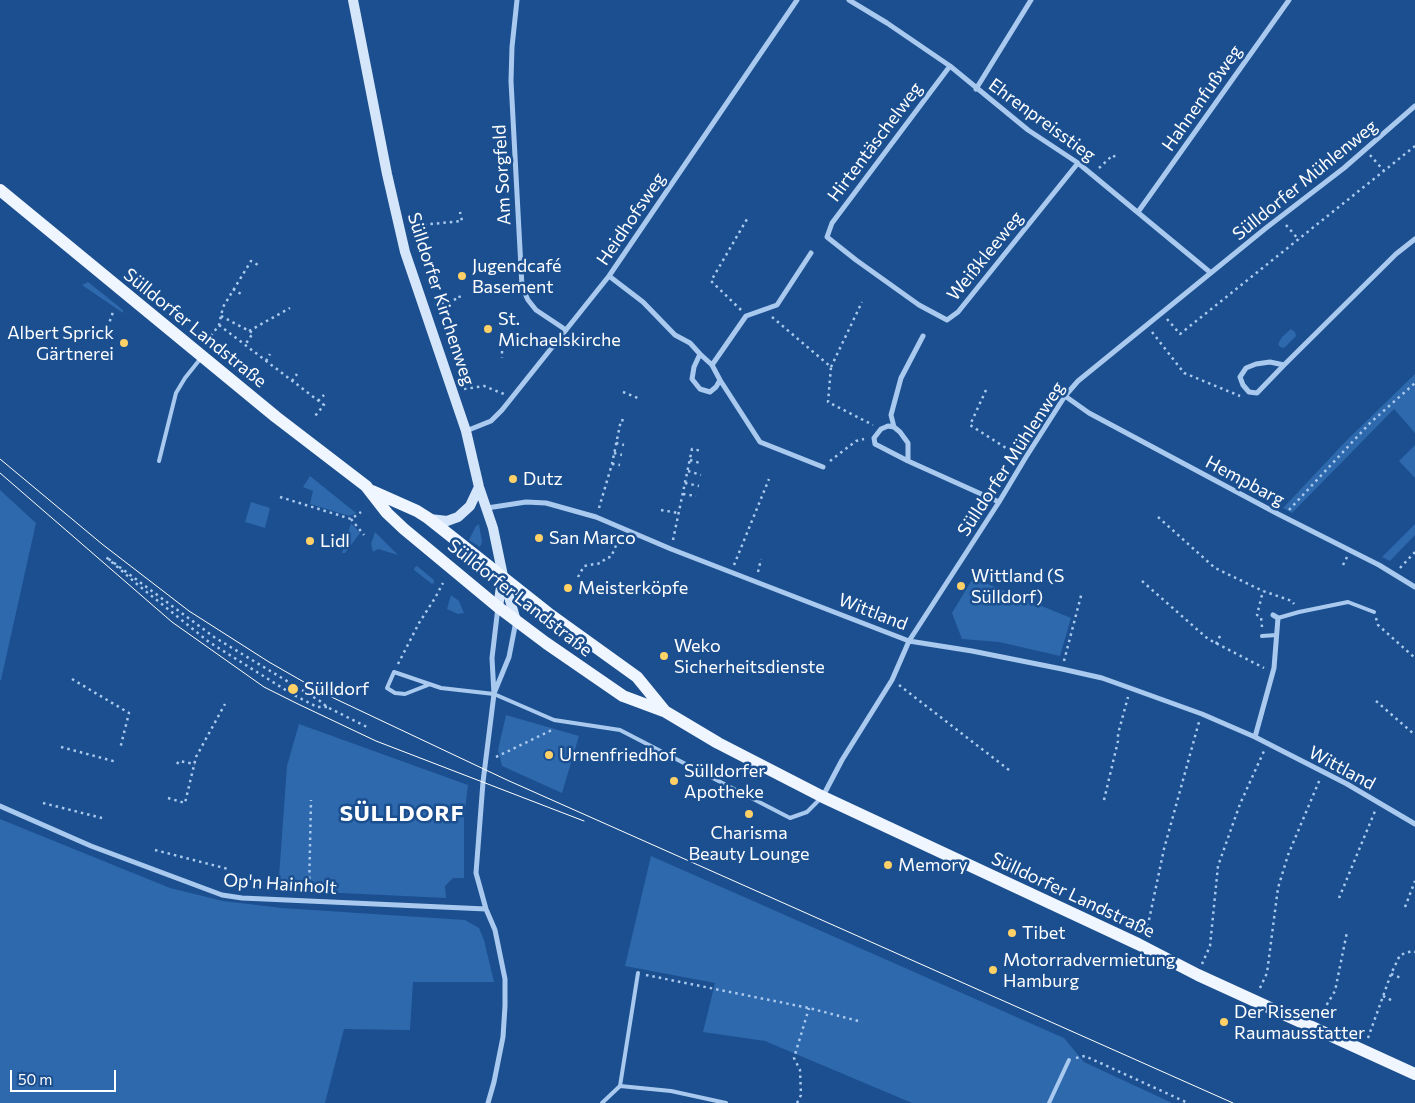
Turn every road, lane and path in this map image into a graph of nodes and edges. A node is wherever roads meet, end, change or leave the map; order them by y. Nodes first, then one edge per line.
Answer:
1 (353, 0) edge
2 (517, 0) edge
3 (797, 0) edge
4 (849, 0) edge
5 (1031, 0) edge
6 (1289, 0) edge
7 (950, 66) junction
8 (976, 89) junction
9 (1415, 106) edge
10 (1415, 146) edge
11 (1366, 149) junction
12 (1116, 158) dead end
13 (1078, 162) junction
14 (1384, 171) junction
15 (1092, 174) junction
16 (0, 190) edge
17 (460, 212) dead end
18 (1138, 212) junction
19 (1280, 218) junction
20 (747, 219) dead end
21 (399, 228) junction
22 (827, 237) joint
23 (1415, 239) edge
24 (1299, 240) junction
25 (811, 254) dead end
26 (258, 265) dead end
27 (1211, 273) junction
28 (609, 276) junction
29 (234, 290) junction
30 (458, 292) dead end
31 (241, 294) dead end
32 (862, 302) dead end
33 (290, 308) dead end
34 (425, 310) junction
35 (762, 310) junction
36 (114, 312) dead end
37 (1162, 313) junction
38 (221, 316) junction
39 (746, 316) junction
40 (219, 324) junction
41 (1146, 325) junction
42 (98, 330) dead end
43 (566, 330) junction
44 (250, 331) junction
45 (211, 336) dead end
46 (923, 336) dead end
47 (245, 345) junction
48 (502, 351) dead end
49 (270, 354) dead end
50 (700, 354) junction
51 (202, 356) junction
52 (502, 358) dead end
53 (266, 361) junction
54 (712, 365) junction
55 (1284, 365) junction
56 (831, 367) junction
57 (297, 374) dead end
58 (720, 380) junction
59 (292, 381) junction
60 (1415, 383) edge
61 (986, 390) dead end
62 (453, 391) junction
63 (623, 392) dead end
64 (1249, 392) junction
65 (324, 395) dead end
66 (1066, 396) junction
67 (513, 398) junction
68 (640, 399) dead end
69 (318, 401) junction
70 (316, 416) dead end
71 (626, 420) dead end
72 (894, 426) junction
73 (881, 429) junction
74 (466, 431) junction
75 (619, 431) junction
76 (624, 432) dead end
77 (874, 438) junction
78 (616, 443) junction
79 (624, 445) dead end
80 (702, 452) dead end
81 (614, 454) junction
82 (622, 455) dead end
83 (690, 460) junction
84 (1024, 460) junction
85 (159, 461) dead end
86 (908, 461) junction
87 (700, 463) dead end
88 (612, 464) junction
89 (620, 465) dead end
90 (823, 467) joint
91 (688, 471) junction
92 (701, 475) dead end
93 (769, 479) dead end
94 (685, 483) junction
95 (698, 486) dead end
96 (479, 487) junction
97 (370, 490) junction
98 (682, 494) junction
99 (696, 496) dead end
100 (280, 497) dead end
101 (999, 502) junction
102 (486, 508) junction
103 (661, 510) dead end
104 (361, 512) dead end
105 (678, 513) junction
106 (596, 517) junction
107 (1158, 517) dead end
108 (1283, 517) junction
109 (428, 518) junction
110 (351, 519) junction
111 (624, 528) junction
112 (364, 535) dead end
113 (671, 549) junction
114 (1415, 552) edge
115 (761, 559) dead end
116 (760, 563) dead end
117 (731, 571) junction
118 (1394, 574) junction
119 (503, 576) junction
120 (578, 577) dead end
121 (1142, 581) dead end
122 (443, 582) dead end
123 (1415, 586) edge
124 (1082, 592) dead end
125 (498, 607) junction
126 (1299, 612) junction
127 (1374, 612) dead end
128 (1273, 615) dead end
129 (1278, 618) junction
130 (516, 621) junction
131 (1378, 625) dead end
132 (1221, 634) dead end
133 (1278, 635) junction
134 (1262, 636) dead end
135 (909, 641) junction
136 (1216, 644) junction
137 (1065, 656) dead end
138 (1415, 658) edge
139 (1274, 668) junction
140 (394, 672) junction
141 (72, 679) dead end
142 (892, 680) junction
143 (428, 685) junction
144 (1130, 688) junction
145 (494, 694) junction
146 (1376, 701) dead end
147 (225, 704) dead end
148 (326, 707) junction
149 (666, 712) junction
150 (1202, 714) junction
151 (569, 722) junction
152 (367, 727) dead end
153 (1415, 735) edge
154 (1254, 737) junction
155 (1268, 744) junction
156 (61, 747) dead end
157 (120, 749) dead end
158 (117, 762) dead end
159 (486, 762) junction
160 (177, 764) dead end
161 (195, 764) junction
162 (1009, 770) dead end
163 (1322, 773) junction
164 (822, 797) junction
165 (168, 798) dead end
166 (312, 800) dead end
167 (1104, 800) dead end
168 (43, 803) dead end
169 (1378, 803) junction
170 (0, 806) edge
171 (102, 818) dead end
172 (1415, 824) edge
173 (155, 850) dead end
174 (228, 869) dead end
175 (1415, 882) edge
176 (1338, 898) dead end
177 (308, 901) junction
178 (1405, 907) dead end
179 (486, 909) junction
180 (1149, 920) dead end
181 (1347, 932) dead end
182 (1415, 952) edge
183 (638, 973) joint
184 (1390, 974) junction
185 (1198, 975) junction
186 (1401, 978) dead end
187 (1383, 996) junction
188 (1255, 1001) junction
189 (1393, 1001) dead end
190 (810, 1008) junction
191 (862, 1022) dead end
192 (1314, 1028) junction
193 (1364, 1051) junction
194 (1069, 1060) joint
195 (1415, 1074) edge
196 (620, 1086) junction
197 (488, 1103) edge
198 (602, 1103) edge
199 (726, 1103) edge
200 (797, 1103) edge
201 (1049, 1103) edge
202 (1188, 1103) edge

1 - 21 street, Sülldorfer Kirchenweg
2 - 43 street, Am Sorgfeld
3 - 28 street, Heidhofsweg
4 - 7 street, Ehrenpreisstieg
5 - 8 street
6 - 18 street, Hahnenfußweg
7 - 8 street, Ehrenpreisstieg
7 - 22 street, Hirtentäschelweg
8 - 13 street, Ehrenpreisstieg
9 - 11 street, Sülldorfer Mühlenweg
10 - 14 path
11 - 14 path
11 - 19 street, Sülldorfer Mühlenweg
12 - 15 path
13 - 15 street, Ehrenpreisstieg
13 - 22 street, Weißkleeweg
14 - 24 path
15 - 18 street, Ehrenpreisstieg
16 - 51 main road, Sülldorfer Landstraße
17 - 21 path
18 - 27 street, Ehrenpreisstieg
19 - 24 path
19 - 27 street, Sülldorfer Mühlenweg
20 - 39 path
21 - 34 street, Sülldorfer Kirchenweg
23 - 55 street
24 - 37 path
25 - 35 street
26 - 29 path
27 - 37 street, Sülldorfer Mühlenweg
28 - 43 street, Heidhofsweg
28 - 50 street
29 - 31 path
29 - 38 path
30 - 34 path
32 - 56 path
33 - 44 path
34 - 62 street, Sülldorfer Kirchenweg
35 - 39 street
35 - 56 path
36 - 42 path
37 - 41 street, Sülldorfer Mühlenweg
38 - 40 path
38 - 44 path
39 - 54 street
40 - 45 path
40 - 47 path
41 - 64 path
41 - 66 street, Sülldorfer Mühlenweg
43 - 67 street, Heidhofsweg
44 - 47 path
46 - 72 street
47 - 53 path
48 - 52 path
49 - 53 path
50 - 54 street
50 - 58 street
51 - 85 lane
51 - 97 main road, Sülldorfer Landstraße
53 - 59 path
54 - 58 street
55 - 64 street
55 - 64 street
56 - 73 path
57 - 59 path
58 - 90 street
59 - 69 path
60 - 108 path
61 - 84 path
62 - 67 path
62 - 74 street, Sülldorfer Kirchenweg
63 - 68 path
65 - 69 path
66 - 84 street, Sülldorfer Mühlenweg
66 - 108 street, Hempbarg
67 - 74 street, Heidhofsweg
69 - 70 path
71 - 75 path
72 - 73 street
72 - 86 street
73 - 77 street
74 - 96 street, Sülldorfer Kirchenweg
75 - 76 path
75 - 78 path
77 - 86 street
77 - 90 path
78 - 79 path
78 - 81 path
80 - 83 path
81 - 82 path
81 - 88 path
83 - 87 path
83 - 91 path
84 - 101 street, Sülldorfer Mühlenweg
86 - 101 street
88 - 89 path
88 - 106 path
91 - 92 path
91 - 94 path
93 - 117 path
94 - 95 path
94 - 98 path
96 - 102 street, Sülldorfer Kirchenweg
96 - 109 street
97 - 109 main road, Sülldorfer Landstraße
97 - 125 main road, Sülldorfer Landstraße
98 - 99 path
98 - 105 path
100 - 110 path
101 - 135 street, Sülldorfer Mühlenweg
102 - 106 street, Wittland
102 - 119 street, Sülldorfer Kirchenweg
103 - 105 path
104 - 110 path
105 - 113 path
106 - 111 street, Wittland
107 - 126 path
108 - 118 street, Hempbarg
109 - 119 main road, Sülldorfer Landstraße
110 - 112 path
111 - 113 street, Wittland
111 - 120 path
113 - 117 street, Wittland
114 - 118 path
115 - 116 path
117 - 135 street, Wittland
118 - 123 street, Hempbarg
119 - 125 street, Sülldorfer Kirchenweg
119 - 130 street, Sülldorfer Kirchenweg
119 - 149 main road, Sülldorfer Landstraße
121 - 136 path
122 - 140 path
124 - 137 path
125 - 130 main road, Sülldorfer Landstraße
125 - 145 street, Sülldorfer Kirchenweg
126 - 127 lane
126 - 129 lane
128 - 129 street
129 - 133 street
130 - 145 street, Sülldorfer Kirchenweg
130 - 149 main road, Sülldorfer Landstraße
131 - 138 path
132 - 136 path
133 - 134 lane
133 - 139 street
135 - 142 street, Sülldorfer Mühlenweg
135 - 144 street, Wittland
136 - 139 path
139 - 154 street
140 - 143 lane
140 - 143 lane
141 - 157 path
142 - 162 path
142 - 164 street, Sülldorfer Mühlenweg
143 - 145 lane
144 - 150 street, Wittland
144 - 167 path
145 - 151 lane
145 - 159 street, Sülldorfer Kirchenweg
146 - 153 path
147 - 161 path
148 - 148 path
148 - 152 path
149 - 164 main road, Sülldorfer Landstraße
150 - 154 street, Wittland
150 - 180 path
151 - 159 path
151 - 164 lane
154 - 155 street, Wittland
155 - 163 street, Wittland
155 - 185 path
156 - 158 path
159 - 179 street, Sülldorfer Kirchenweg
160 - 161 path
161 - 165 path
163 - 169 street, Wittland
163 - 188 path
164 - 185 main road, Sülldorfer Landstraße
166 - 177 path
168 - 171 path
169 - 172 street, Wittland
169 - 176 path
170 - 177 street, Op'n Hainholt
173 - 174 path
175 - 178 path
177 - 179 street, Op'n Hainholt
179 - 197 street, Sülldorfer Kirchenweg
181 - 192 path
182 - 184 path
183 - 190 path
183 - 196 lane
184 - 186 path
184 - 187 path
185 - 188 main road, Sülldorfer Landstraße
187 - 189 path
187 - 193 path
188 - 192 main road, Sülldorfer Landstraße
190 - 191 path
190 - 200 path
192 - 193 main road, Sülldorfer Landstraße
193 - 195 main road, Sülldorfer Landstraße
194 - 201 lane
194 - 202 path
196 - 198 lane
196 - 199 lane

